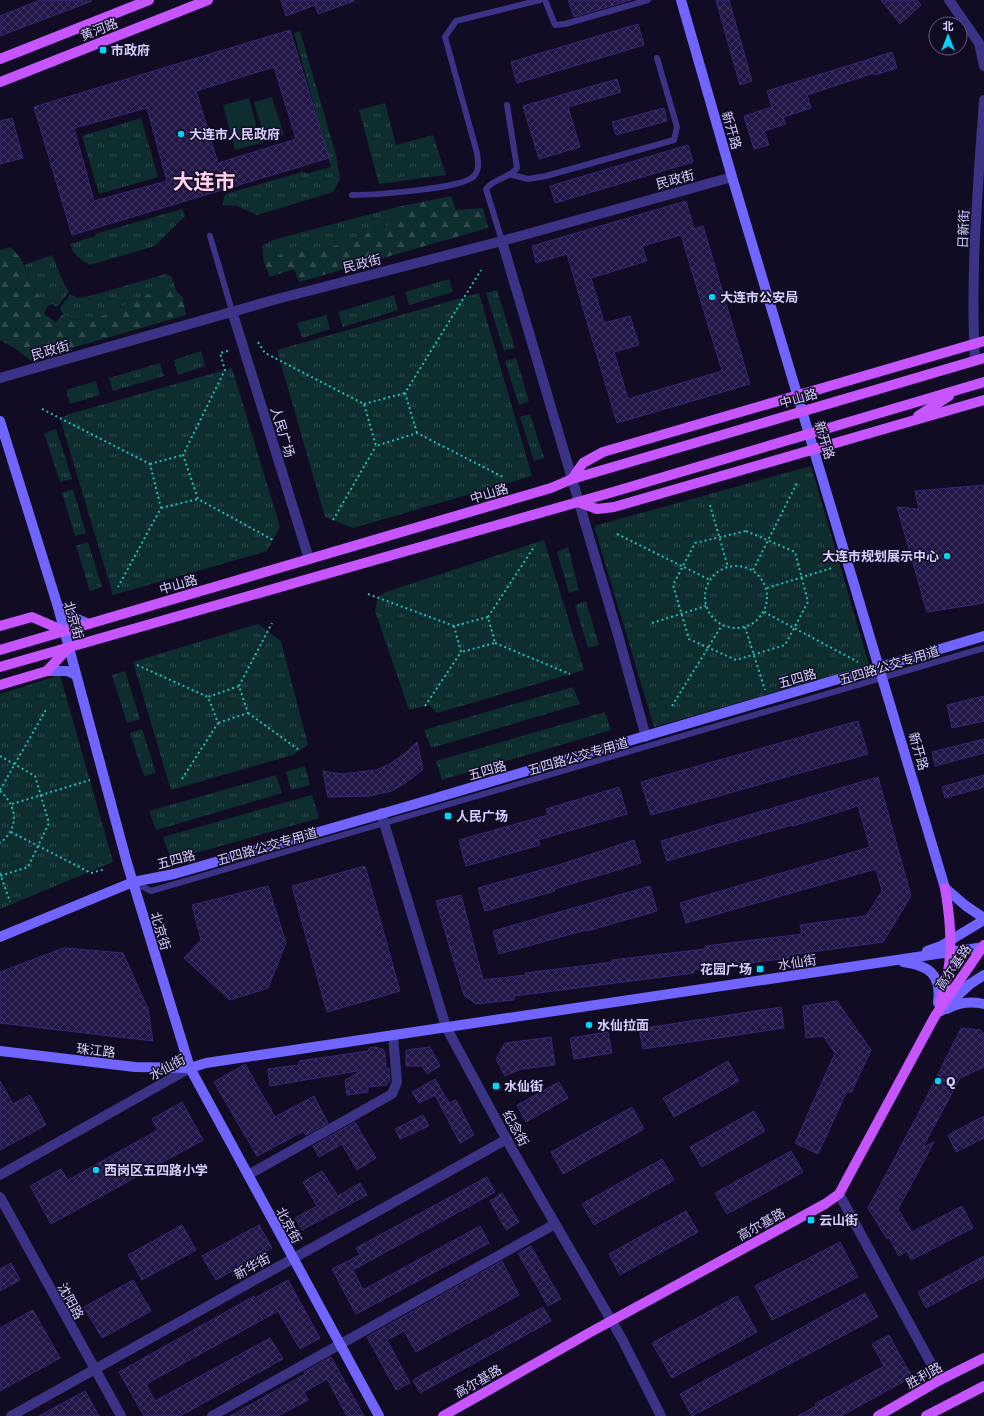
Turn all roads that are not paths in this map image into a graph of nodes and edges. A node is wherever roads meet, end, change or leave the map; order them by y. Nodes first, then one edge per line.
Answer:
1 (208, 0) edge
2 (540, 0) edge
3 (545, 0) edge
4 (648, 0) edge
5 (681, 0) edge
6 (950, 0) edge
7 (144, 1) edge
8 (657, 58) dead end
9 (0, 59) edge
10 (984, 66) edge
11 (0, 82) edge
12 (984, 100) edge
13 (506, 105) dead end
14 (512, 175) junction
15 (732, 177) junction
16 (352, 195) dead end
17 (210, 236) dead end
18 (502, 241) junction
19 (232, 311) junction
20 (979, 343) edge
21 (980, 359) edge
22 (0, 378) edge
23 (984, 382) edge
24 (960, 389) junction
25 (797, 395) junction
26 (984, 400) edge
27 (802, 410) junction
28 (0, 421) edge
29 (908, 422) junction
30 (809, 434) junction
31 (815, 449) junction
32 (572, 479) junction
33 (578, 502) junction
34 (309, 559) junction
35 (58, 607) junction
36 (89, 624) junction
37 (0, 626) edge
38 (64, 632) junction
39 (984, 636) edge
40 (69, 647) junction
41 (984, 648) edge
42 (0, 650) edge
43 (0, 667) edge
44 (880, 667) junction
45 (47, 671) junction
46 (76, 675) junction
47 (884, 679) junction
48 (0, 685) edge
49 (646, 737) junction
50 (381, 813) junction
51 (384, 824) junction
52 (133, 882) junction
53 (945, 888) junction
54 (984, 907) edge
55 (984, 919) edge
56 (0, 937) edge
57 (951, 940) junction
58 (984, 947) edge
59 (951, 952) junction
60 (885, 962) junction
61 (984, 975) edge
62 (984, 1004) edge
63 (935, 1016) junction
64 (446, 1027) junction
65 (393, 1035) junction
66 (0, 1051) edge
67 (190, 1068) junction
68 (507, 1139) junction
69 (0, 1175) edge
70 (248, 1176) junction
71 (840, 1194) junction
72 (0, 1197) edge
73 (556, 1224) junction
74 (292, 1258) junction
75 (610, 1321) junction
76 (339, 1344) junction
77 (984, 1358) edge
78 (94, 1369) junction
79 (940, 1380) junction
80 (984, 1386) edge
81 (11, 1416) edge
82 (121, 1416) edge
83 (212, 1416) edge
84 (379, 1416) edge
85 (443, 1416) edge
86 (661, 1416) edge
87 (878, 1416) edge
88 (926, 1416) edge

1 - 11 main road, 黄河路
2 - 16 lane
3 - 4 lane
5 - 15 main road, 新开路
6 - 10 street
7 - 9 main road, 黄河路
8 - 14 lane
12 - 20 street, 日新街
13 - 14 lane
14 - 18 lane
15 - 18 street, 民政街
15 - 25 main road, 新开路
17 - 19 lane
18 - 19 street, 民政街
18 - 32 street
19 - 22 street, 民政街
19 - 34 street, 人民广场
20 - 21 street, 日新街
20 - 25 main road
21 - 27 main road, 中山路
23 - 24 main road
24 - 29 main road
24 - 30 main road
25 - 27 main road, 新开路
25 - 32 main road
26 - 29 main road
27 - 30 main road, 新开路
27 - 32 main road, 中山路
28 - 35 main road, 北京街
29 - 31 main road
30 - 31 main road, 新开路
30 - 33 main road
31 - 33 main road
31 - 44 main road, 新开路
32 - 33 street
32 - 34 main road, 中山路
33 - 40 main road
33 - 49 street
34 - 36 main road, 中山路
35 - 36 main road
35 - 38 main road, 北京街
36 - 38 main road, 中山路
37 - 38 main road
38 - 40 main road, 北京街
38 - 42 main road, 中山路
39 - 44 main road, 五四路
40 - 43 main road
40 - 45 main road
40 - 46 main road, 北京街
41 - 47 lane, 五四路公交专用道
44 - 47 main road, 新开路
44 - 49 main road, 五四路
45 - 46 main road
45 - 48 main road
46 - 52 main road, 北京街
47 - 51 lane, 五四路公交专用道
47 - 53 main road, 新开路
49 - 50 main road, 五四路
50 - 51 street, 纪念街
50 - 52 main road, 五四路
51 - 52 lane, 五四路公交专用道
51 - 64 street, 纪念街
52 - 56 main road, 五四路
52 - 67 main road, 北京街
53 - 54 main road
53 - 55 main road
53 - 57 main road
55 - 57 main road
57 - 59 main road
57 - 60 main road
58 - 59 main road, 水仙街
58 - 63 main road, 高尔基路
59 - 60 main road, 水仙街
59 - 63 main road
60 - 63 main road
60 - 64 main road, 水仙街
61 - 63 main road
62 - 63 main road
63 - 71 main road, 高尔基路
64 - 65 main road, 水仙街
64 - 68 street, 纪念街
65 - 67 main road, 水仙街
65 - 70 street
66 - 67 main road, 珠江路
67 - 69 street, 水仙街
67 - 70 main road, 北京街
68 - 73 street, 纪念街
68 - 74 street, 新华街
70 - 74 main road, 北京街
71 - 75 main road, 高尔基路
71 - 79 street
72 - 78 street, 沈阳路
73 - 75 street, 纪念街
73 - 76 street
74 - 76 main road, 北京街
74 - 78 street, 新华街
75 - 85 main road, 高尔基路
75 - 86 street, 纪念街
76 - 83 street
76 - 84 main road, 北京街
77 - 79 main road, 胜利路
78 - 81 street, 新华街
78 - 82 street, 沈阳路
79 - 87 main road, 胜利路
80 - 88 main road

